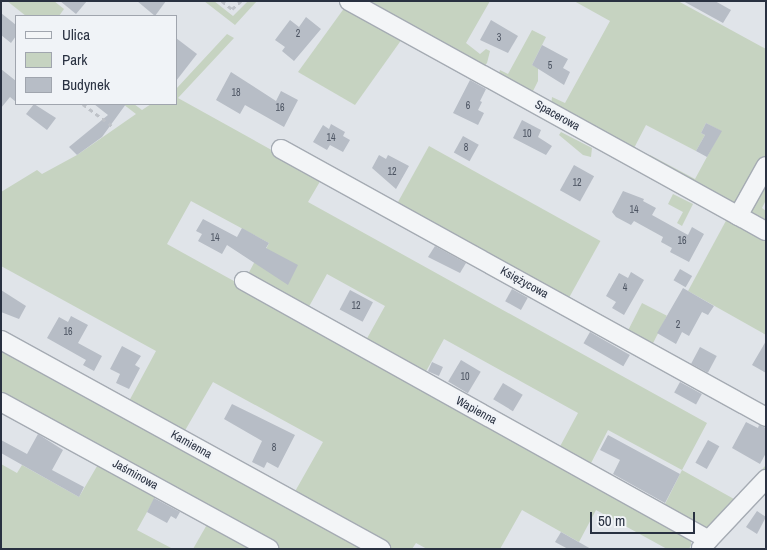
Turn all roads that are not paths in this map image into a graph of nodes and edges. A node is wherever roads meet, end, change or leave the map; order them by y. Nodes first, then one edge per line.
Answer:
1 (349, 1) edge
2 (281, 150) dead end
3 (766, 166) edge
4 (738, 216) junction
5 (766, 232) edge
6 (244, 281) dead end
7 (1, 340) edge
8 (1, 402) edge
9 (766, 417) edge
10 (766, 479) edge
11 (704, 544) edge
12 (269, 549) edge
13 (381, 549) edge

1 - 4 street, Spacerowa
2 - 9 street, Księżycowa
3 - 4 street
4 - 5 street, Spacerowa
6 - 11 street, Wapienna
7 - 13 street, Kamienna
8 - 12 street, Jaśminowa
10 - 11 street

